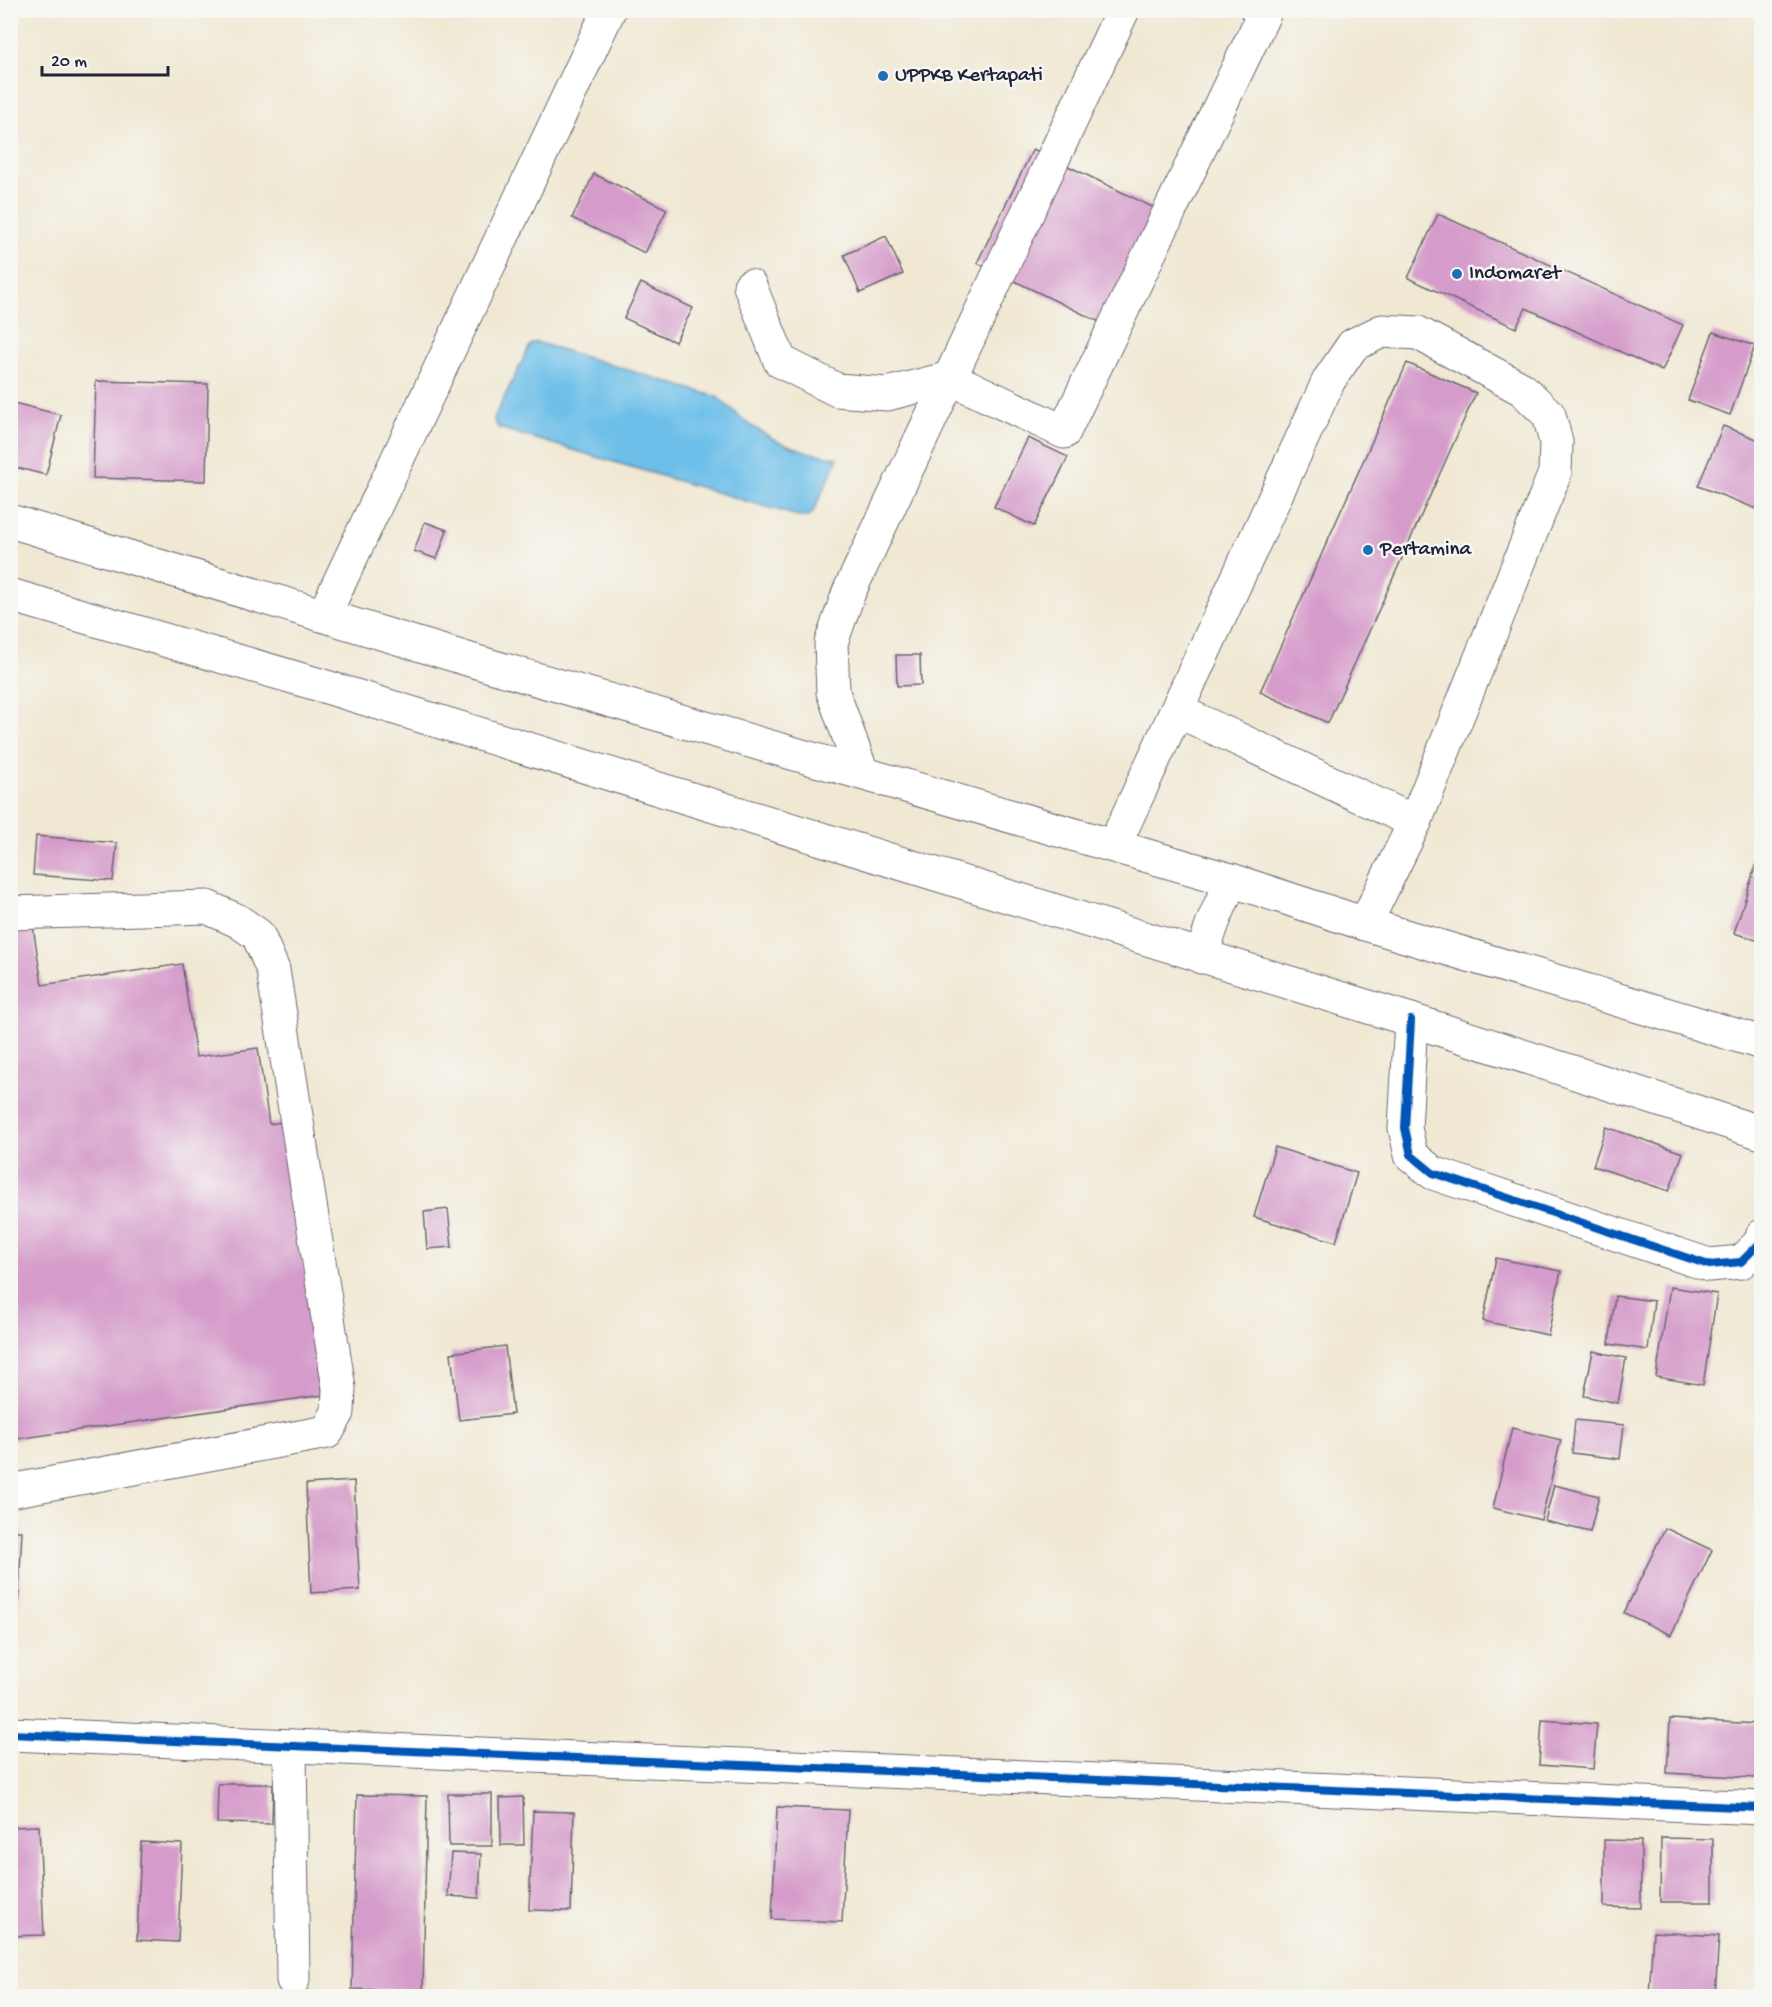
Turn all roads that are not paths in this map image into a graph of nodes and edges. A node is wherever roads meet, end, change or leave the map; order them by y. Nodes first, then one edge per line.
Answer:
1 (609, 10) edge
2 (1123, 10) edge
3 (1257, 10) edge
4 (750, 286) dead end
5 (950, 378) junction
6 (10, 521) edge
7 (10, 595) edge
8 (324, 615) junction
9 (1178, 711) junction
10 (862, 773) junction
11 (1415, 822) junction
12 (1114, 846) junction
13 (1231, 880) junction
14 (10, 913) edge
15 (1365, 924) junction
16 (1201, 957) junction
17 (1411, 1020) junction
18 (1761, 1043) edge
19 (1761, 1133) edge
20 (1761, 1236) edge
21 (10, 1491) edge
22 (10, 1734) edge
23 (290, 1746) junction
24 (1761, 1808) edge
25 (293, 1980) dead end

1 - 8 main road
2 - 5 main road
3 - 5 main road
4 - 5 main road
5 - 10 main road
6 - 8 main road
7 - 16 main road
8 - 10 main road
9 - 11 main road
9 - 11 main road
9 - 12 main road
10 - 12 main road
11 - 15 main road
12 - 13 main road
13 - 15 main road
13 - 16 main road
14 - 21 main road
15 - 18 main road
16 - 17 main road
17 - 19 main road
17 - 20 main road
22 - 23 main road
23 - 24 main road
23 - 25 main road

